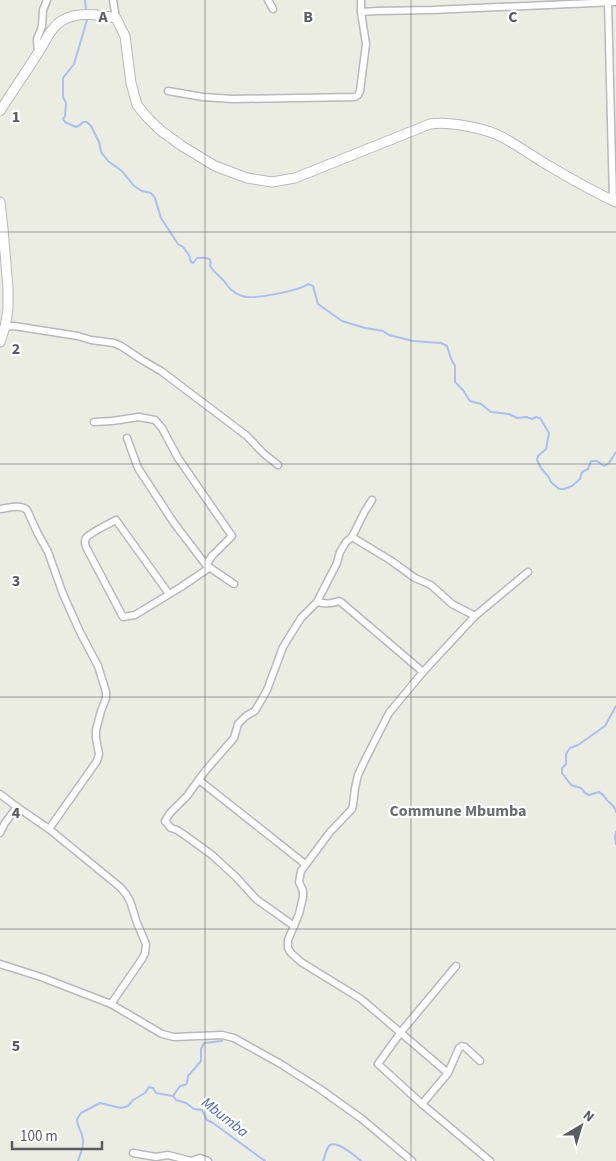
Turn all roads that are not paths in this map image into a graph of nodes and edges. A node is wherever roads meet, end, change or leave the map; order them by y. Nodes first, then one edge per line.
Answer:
1 (47, 0) edge
2 (113, 0) edge
3 (268, 0) edge
4 (361, 0) edge
5 (608, 2) junction
6 (616, 2) edge
7 (273, 9) dead end
8 (361, 12) junction
9 (116, 18) junction
10 (38, 54) junction
11 (168, 91) dead end
12 (0, 111) edge
13 (0, 202) edge
14 (614, 202) edge
15 (5, 327) junction
16 (0, 342) edge
17 (94, 422) dead end
18 (127, 438) dead end
19 (278, 465) dead end
20 (372, 500) dead end
21 (0, 509) edge
22 (352, 537) junction
23 (207, 567) junction
24 (528, 572) dead end
25 (234, 584) dead end
26 (169, 594) junction
27 (317, 602) junction
28 (475, 616) junction
29 (423, 672) junction
30 (199, 780) junction
31 (0, 794) edge
32 (17, 808) junction
33 (49, 829) junction
34 (0, 833) edge
35 (305, 864) junction
36 (294, 926) junction
37 (0, 964) edge
38 (456, 966) dead end
39 (111, 1004) junction
40 (401, 1032) junction
41 (480, 1060) dead end
42 (448, 1073) junction
43 (422, 1104) junction
44 (133, 1153) dead end
45 (208, 1161) edge
46 (412, 1161) edge
47 (490, 1161) edge

1 - 10 street
2 - 9 street
3 - 7 street
4 - 8 street
5 - 6 street
5 - 8 street
5 - 14 street
8 - 11 street
9 - 10 main road
9 - 14 main road
10 - 12 main road
13 - 15 main road
15 - 16 main road
15 - 19 street
17 - 23 street
18 - 23 street
20 - 22 street
21 - 33 street
22 - 27 street
22 - 28 street
23 - 25 street
23 - 26 street
24 - 28 street
26 - 26 street
27 - 29 street
27 - 30 street
28 - 29 street
29 - 35 street
30 - 35 street
30 - 36 street
31 - 32 street
32 - 33 street
32 - 34 street
33 - 39 street
35 - 36 street
36 - 40 street
37 - 39 street
38 - 40 street
39 - 46 street
40 - 42 street
40 - 43 street
41 - 42 street
42 - 43 street
43 - 47 street
44 - 45 street

